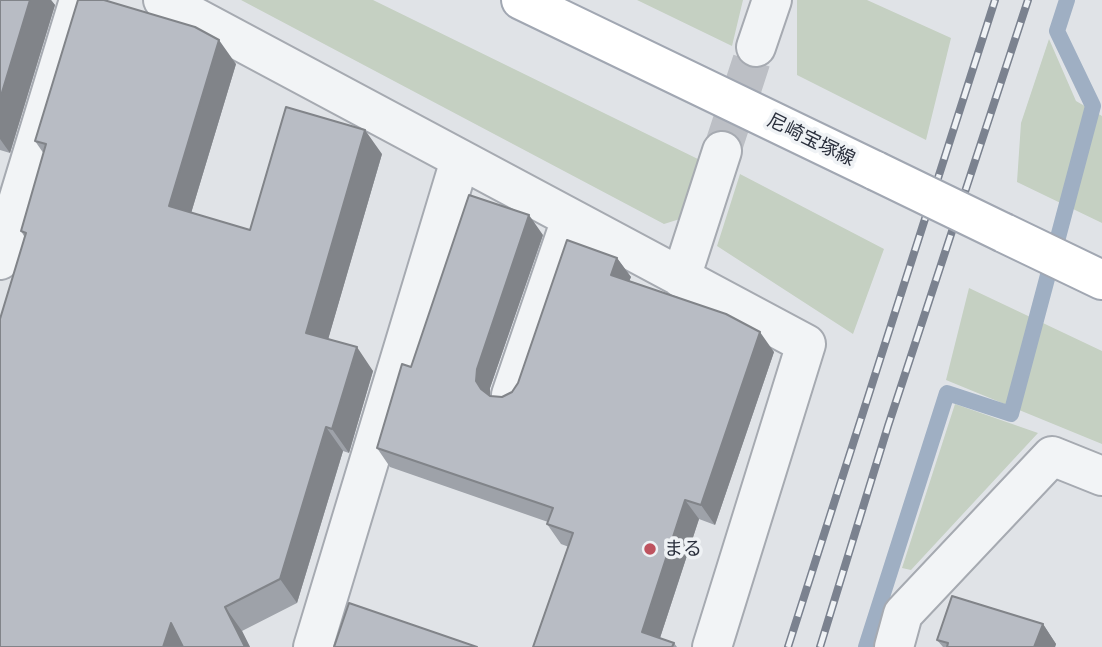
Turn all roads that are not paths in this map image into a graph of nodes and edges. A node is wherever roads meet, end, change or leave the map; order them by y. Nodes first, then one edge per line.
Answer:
1 (79, 0) edge
2 (163, 0) edge
3 (521, 0) edge
4 (772, 0) edge
5 (756, 47) tunnel mouth
6 (722, 151) tunnel mouth
7 (460, 160) junction
8 (570, 219) junction
9 (0, 260) edge
10 (681, 278) junction
11 (1102, 280) edge
12 (511, 395) edge
13 (1102, 476) edge
14 (313, 647) edge
15 (712, 647) edge
16 (894, 647) edge

1 - 9 street
2 - 7 street
3 - 11 main road, 尼崎宝塚線, bridge
4 - 5 street
6 - 10 street
7 - 8 street
7 - 14 street
8 - 10 street
8 - 12 street
10 - 15 street
13 - 16 street

